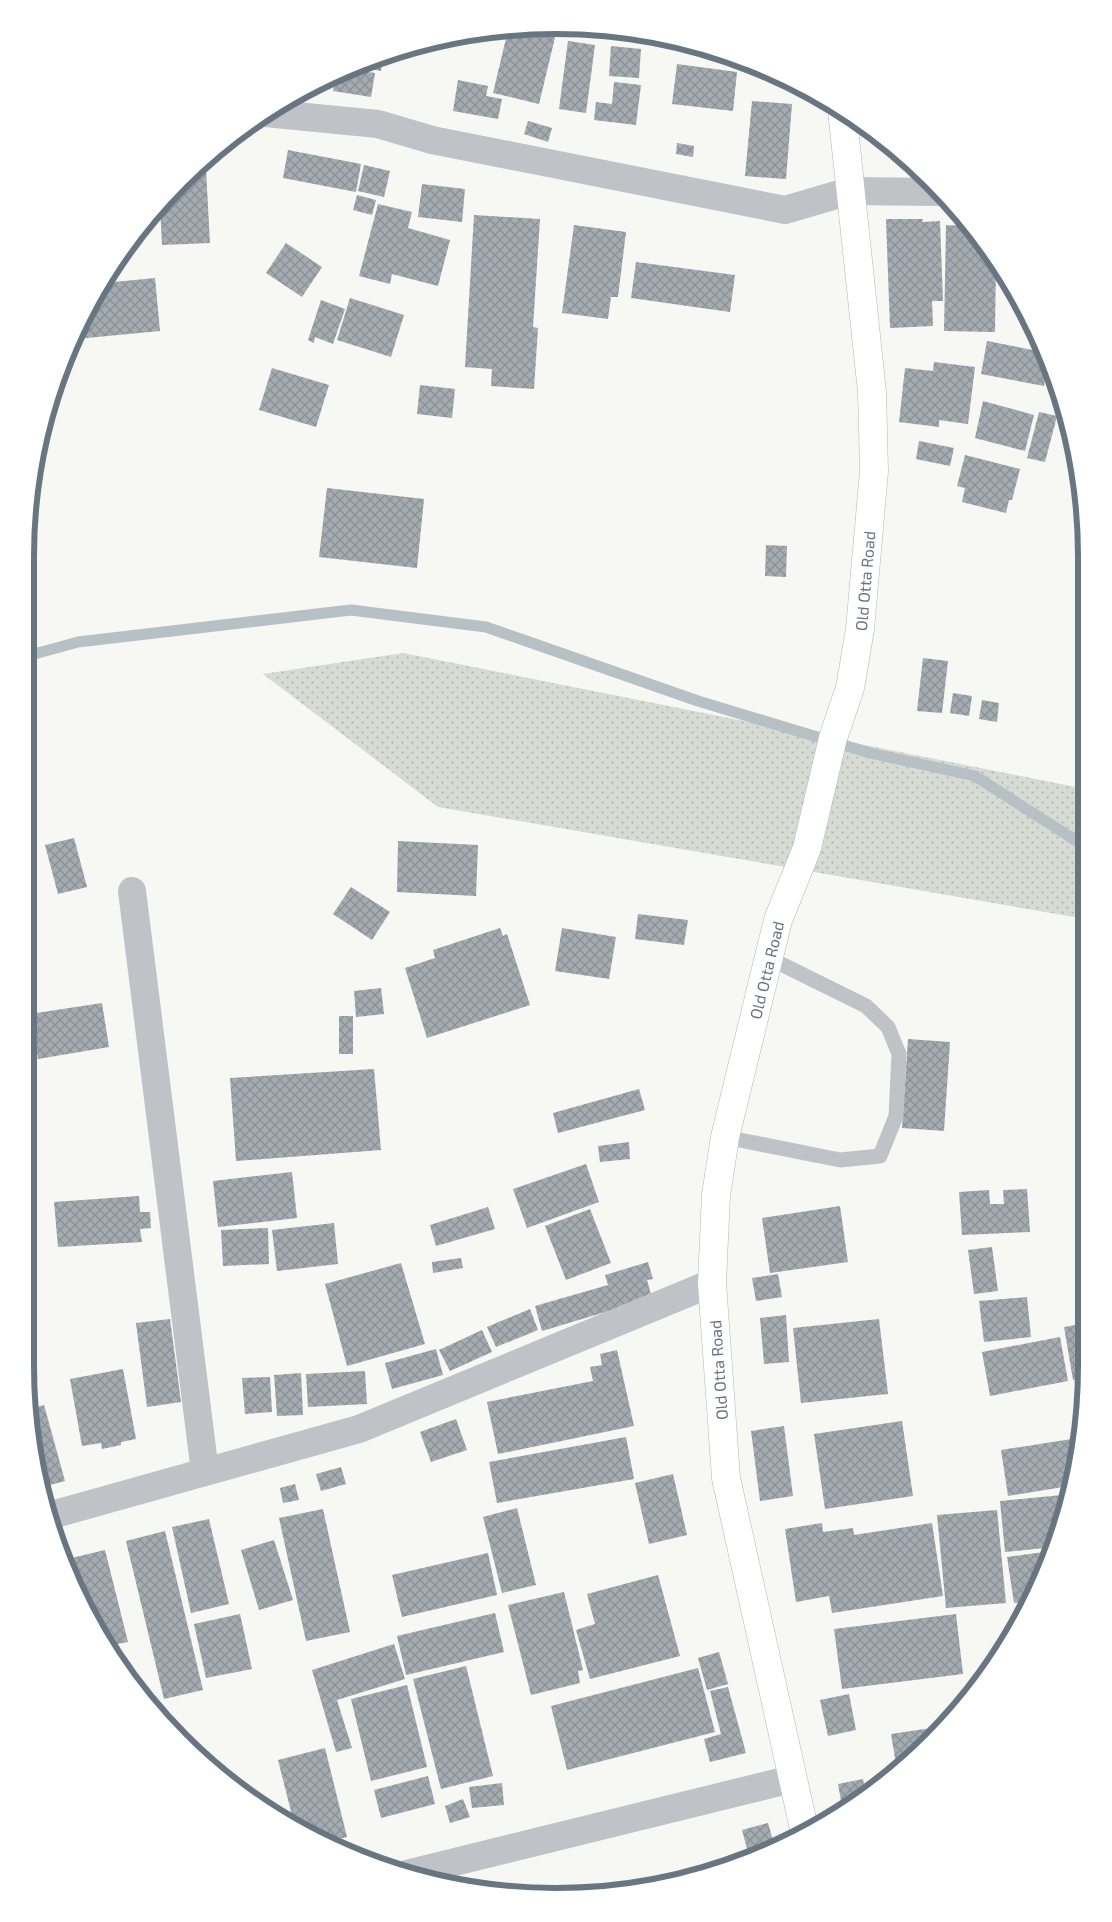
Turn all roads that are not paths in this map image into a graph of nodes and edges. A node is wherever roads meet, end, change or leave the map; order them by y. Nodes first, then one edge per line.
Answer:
1 (280, 114) edge
2 (843, 120) edge
3 (850, 191) junction
4 (930, 192) edge
5 (132, 891) dead end
6 (767, 957) junction
7 (725, 1137) junction
8 (712, 1283) junction
9 (205, 1472) junction
10 (56, 1514) edge
11 (792, 1779) junction
12 (803, 1825) edge
13 (422, 1870) edge

1 - 3 street
2 - 3 street, Old Otta Road
3 - 4 street
3 - 6 street, Old Otta Road
5 - 9 street
6 - 7 street, Old Otta Road
6 - 7 lane
7 - 8 street, Old Otta Road
8 - 9 street
8 - 11 street, Old Otta Road
9 - 10 street
11 - 12 street, Old Otta Road
11 - 13 street

